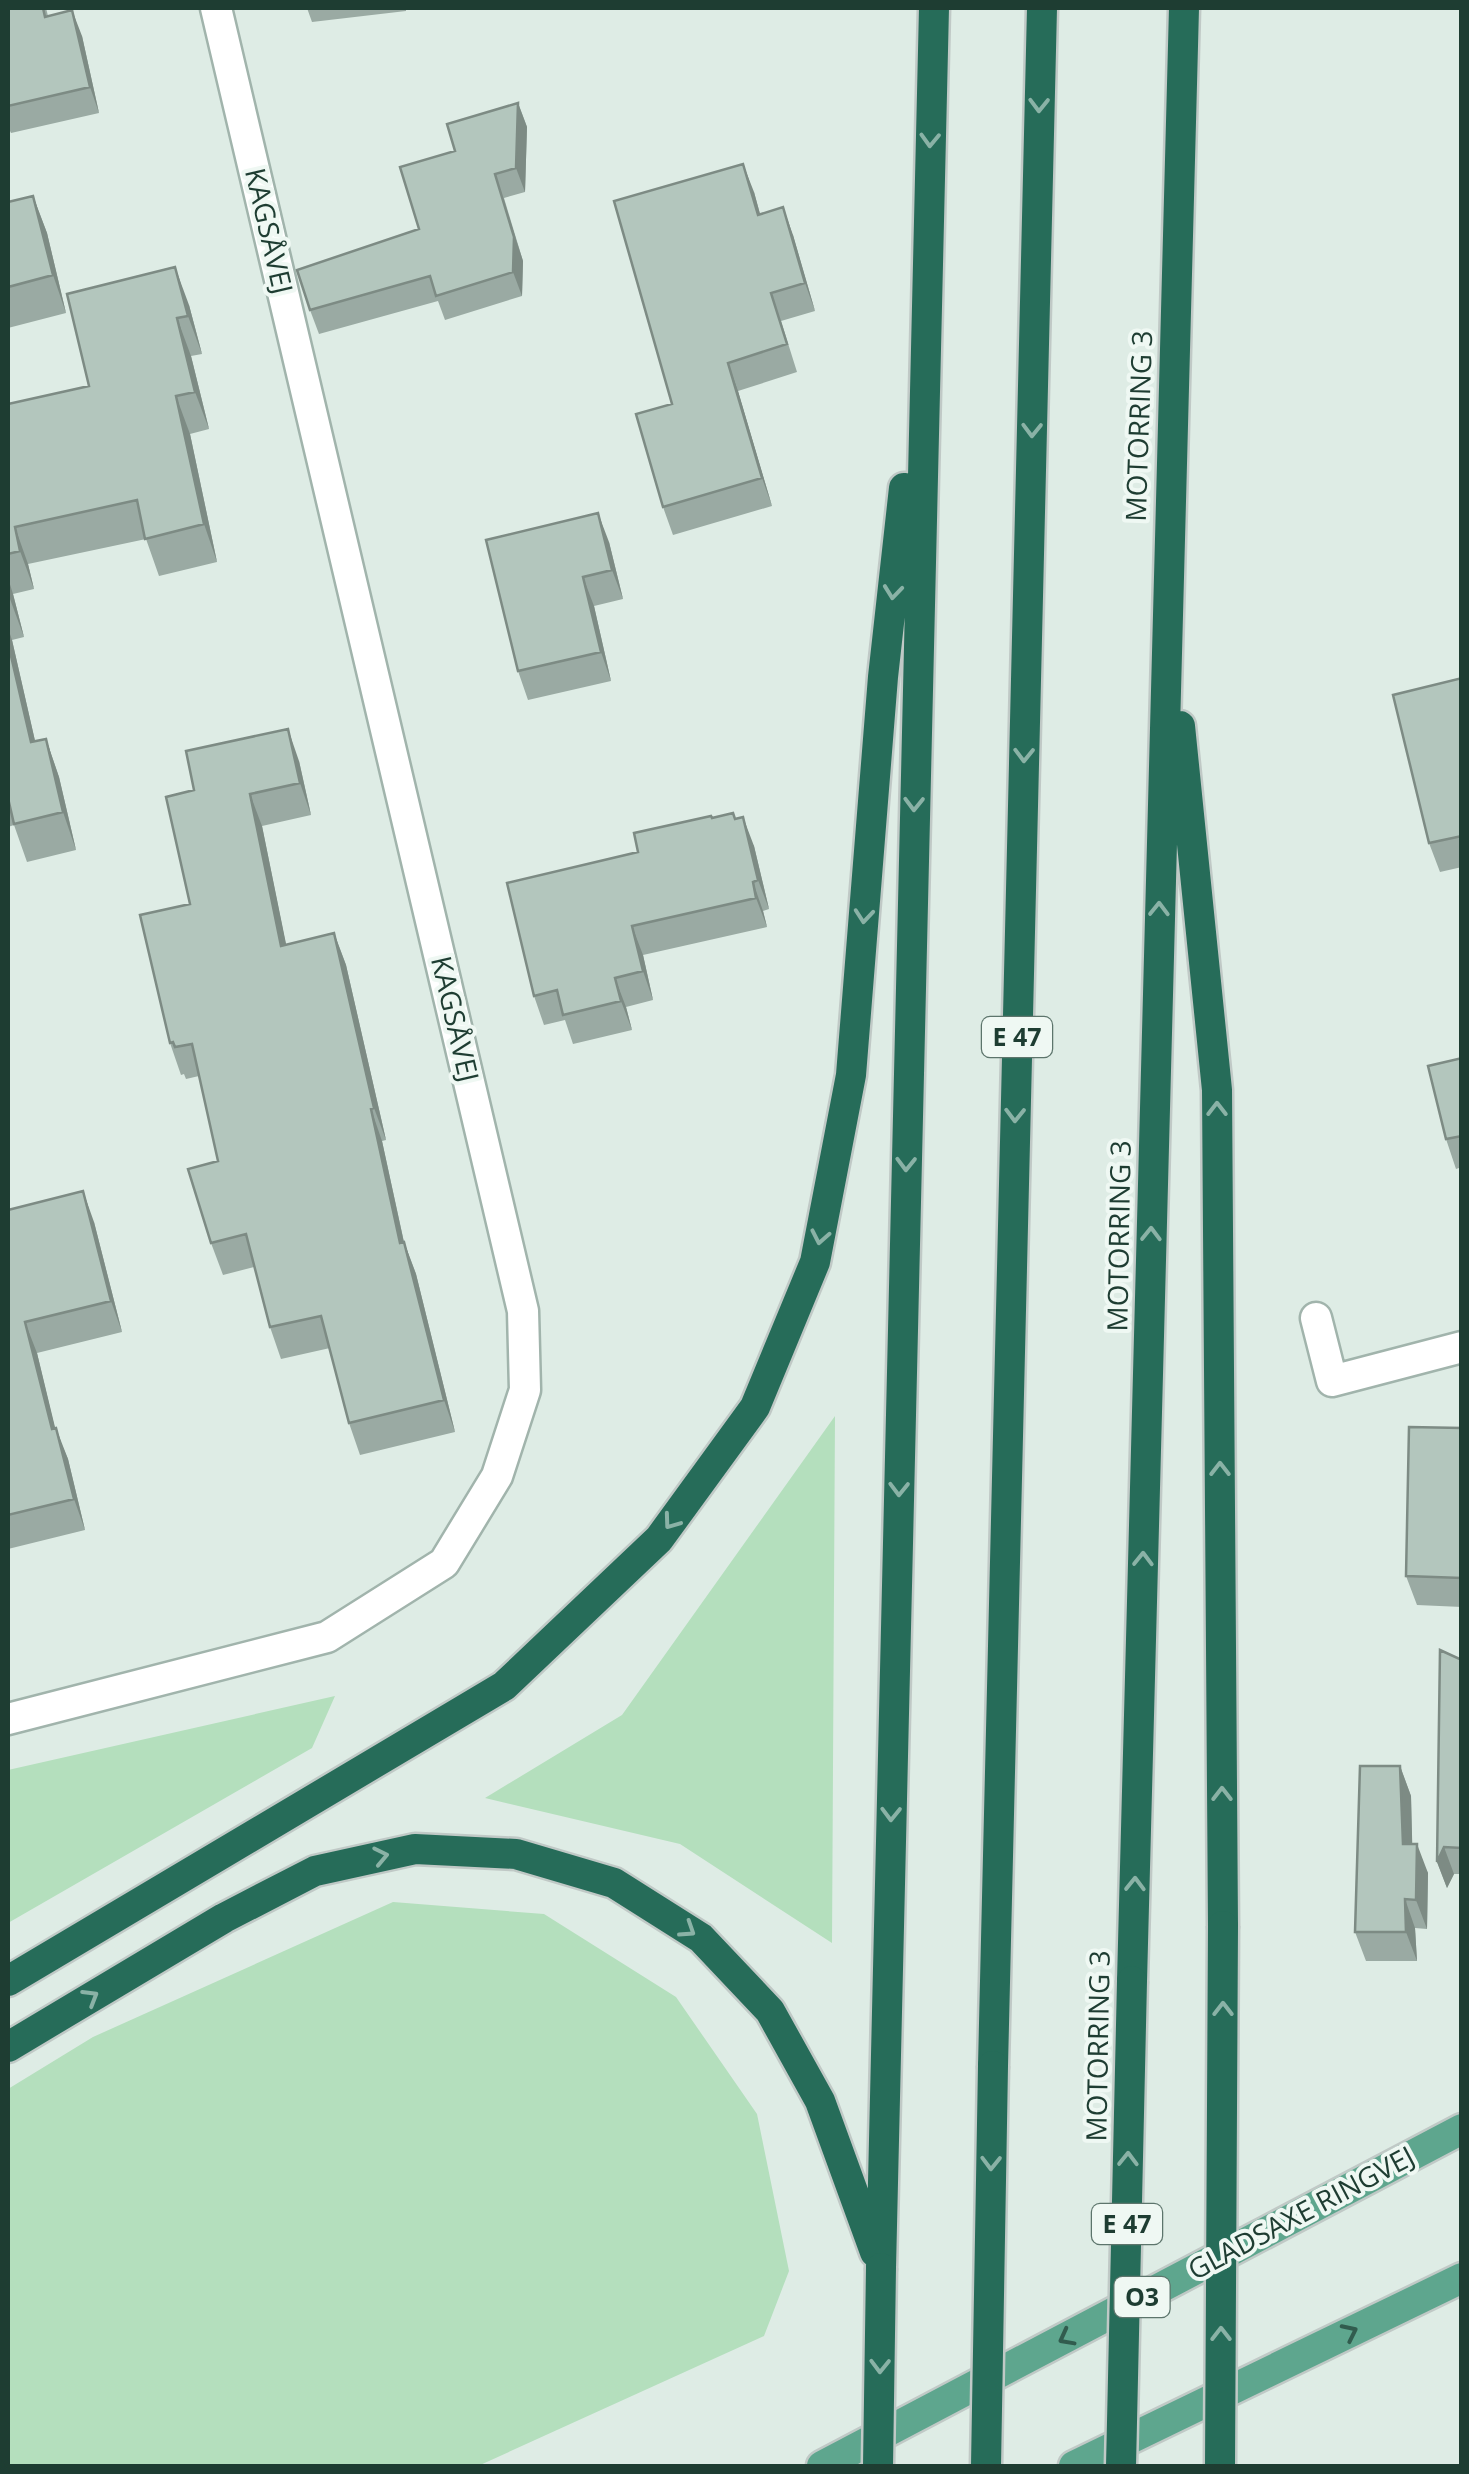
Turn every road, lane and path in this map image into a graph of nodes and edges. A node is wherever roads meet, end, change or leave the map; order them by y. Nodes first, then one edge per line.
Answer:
1 (216, 8) edge
2 (934, 8) edge
3 (1042, 8) edge
4 (1184, 8) edge
5 (926, 286) junction
6 (1167, 596) junction
7 (1316, 1318) dead end
8 (1462, 1348) edge
9 (8, 1719) edge
10 (8, 1982) edge
11 (8, 2047) edge
12 (1462, 2129) edge
13 (881, 2268) junction
14 (1462, 2278) edge
15 (822, 2466) edge
16 (878, 2466) edge
17 (986, 2466) edge
18 (1074, 2466) edge
19 (1121, 2466) edge
20 (1220, 2466) edge

1 - 9 street, KAGSÅVEJ
2 -> 5 highway
3 -> 17 highway, E 47, bridge
4 - 6 highway, MOTORRING 3 / E 47
5 -> 10 highway
5 -> 13 highway
19 -> 6 highway, MOTORRING 3 / E 47, bridge
20 -> 6 highway, bridge
7 - 8 street
11 -> 13 highway
12 -> 15 main road, GLADSAXE RINGVEJ / O3
13 -> 16 highway, bridge
18 -> 14 main road

